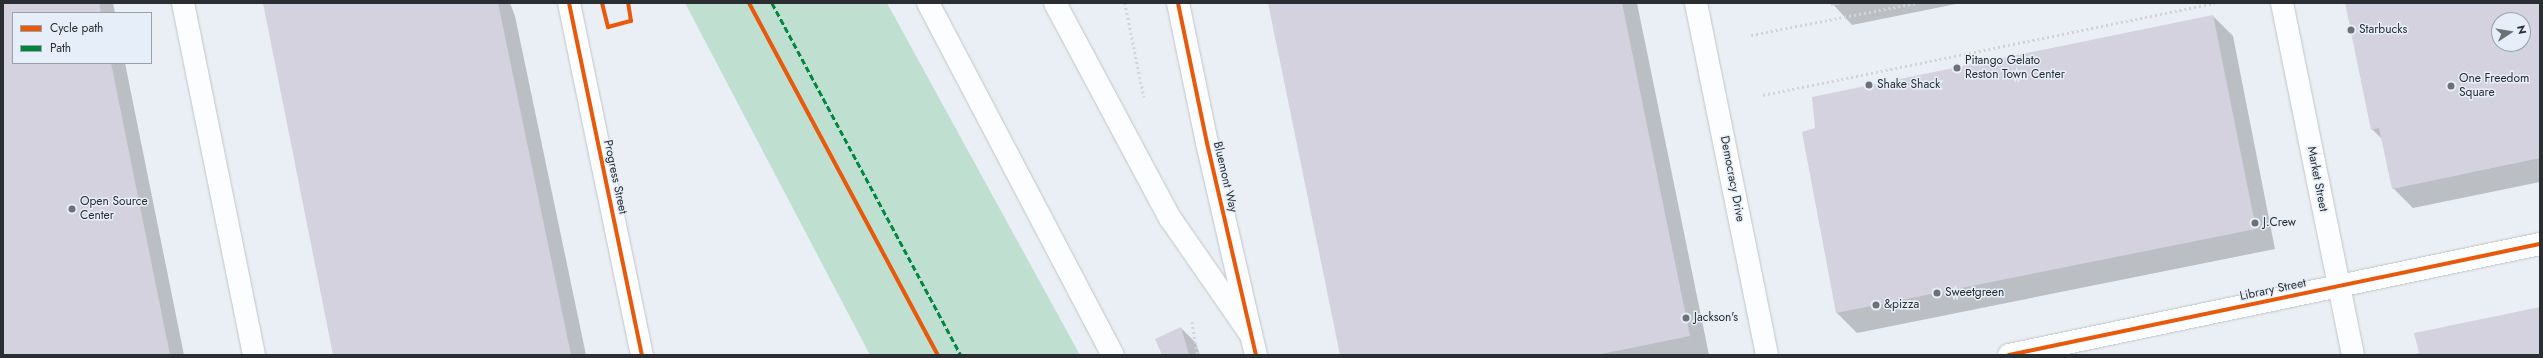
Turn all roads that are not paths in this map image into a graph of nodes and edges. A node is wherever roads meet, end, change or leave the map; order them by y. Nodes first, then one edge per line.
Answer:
1 (183, 3) edge
2 (569, 3) edge
3 (928, 3) edge
4 (1056, 3) edge
5 (1178, 3) edge
6 (1696, 3) edge
7 (2282, 3) edge
8 (2540, 244) edge
9 (2340, 287) junction
10 (1253, 345) edge
11 (254, 355) edge
12 (642, 355) edge
13 (1113, 355) edge
14 (1767, 355) edge
15 (2009, 355) edge
16 (2353, 355) edge

1 - 11 street
2 - 12 street, Progress Street
3 - 13 street
4 - 10 street
5 - 10 street, Bluemont Way
6 - 14 street, Democracy Drive
7 - 9 street, Market Street
8 - 9 street, Library Street
9 - 15 street, Library Street
9 - 16 street, Market Street

